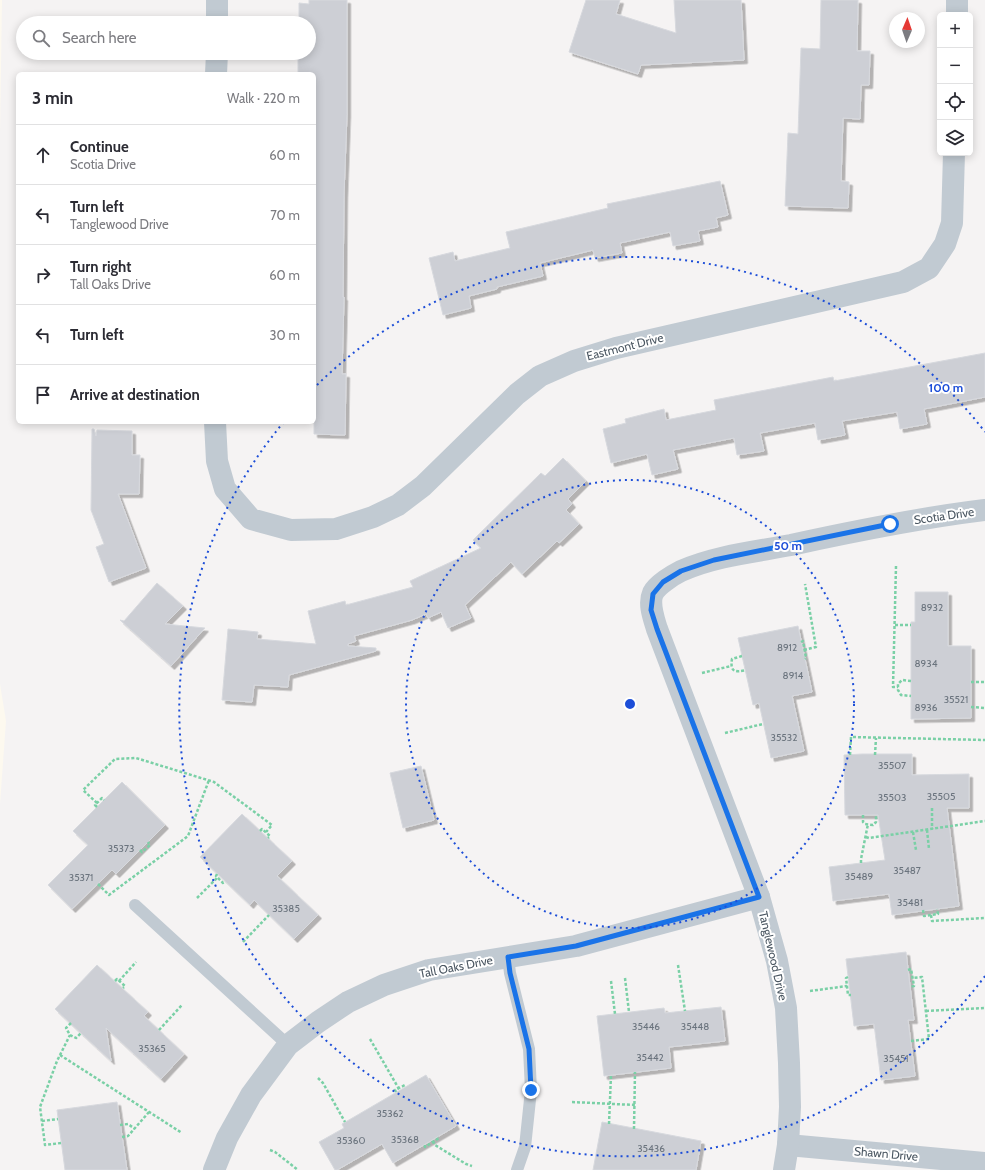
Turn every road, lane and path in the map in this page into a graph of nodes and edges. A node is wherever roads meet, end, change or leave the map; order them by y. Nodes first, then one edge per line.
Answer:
1 (217, 0) edge
2 (957, 0) edge
3 (957, 12) edge
4 (217, 16) edge
5 (216, 60) edge
6 (216, 72) edge
7 (954, 156) edge
8 (215, 424) edge
9 (985, 510) edge
10 (896, 566) dead end
11 (805, 584) dead end
12 (653, 594) joint
13 (895, 625) junction
14 (911, 626) dead end
15 (801, 642) dead end
16 (804, 650) junction
17 (742, 656) dead end
18 (805, 659) dead end
19 (731, 666) junction
20 (746, 670) dead end
21 (699, 674) dead end
22 (911, 681) dead end
23 (971, 682) dead end
24 (985, 682) edge
25 (898, 687) junction
26 (911, 696) dead end
27 (971, 707) dead end
28 (985, 708) edge
29 (763, 724) dead end
30 (721, 734) dead end
31 (876, 738) junction
32 (985, 740) edge
33 (850, 755) dead end
34 (876, 755) dead end
35 (209, 780) junction
36 (104, 800) dead end
37 (97, 804) junction
38 (97, 807) dead end
39 (932, 808) dead end
40 (863, 815) dead end
41 (876, 815) dead end
42 (985, 821) edge
43 (868, 824) junction
44 (932, 829) junction
45 (260, 830) dead end
46 (926, 830) junction
47 (266, 832) junction
48 (913, 832) junction
49 (866, 837) junction
50 (268, 838) dead end
51 (148, 842) dead end
52 (929, 849) dead end
53 (140, 850) dead end
54 (916, 850) dead end
55 (861, 863) dead end
56 (225, 882) dead end
57 (98, 884) dead end
58 (759, 897) junction
59 (197, 898) dead end
60 (135, 905) dead end
61 (937, 909) dead end
62 (923, 910) dead end
63 (269, 915) dead end
64 (931, 915) junction
65 (985, 918) edge
66 (243, 942) dead end
67 (508, 957) junction
68 (136, 962) dead end
69 (678, 965) dead end
70 (908, 970) dead end
71 (848, 977) dead end
72 (625, 978) dead end
73 (912, 978) junction
74 (611, 981) dead end
75 (847, 986) junction
76 (910, 987) dead end
77 (123, 988) dead end
78 (807, 992) dead end
79 (850, 995) dead end
80 (182, 1005) dead end
81 (985, 1008) edge
82 (685, 1011) dead end
83 (629, 1012) dead end
84 (926, 1012) junction
85 (615, 1014) dead end
86 (71, 1023) dead end
87 (159, 1030) dead end
88 (81, 1033) dead end
89 (70, 1035) junction
90 (370, 1039) dead end
91 (911, 1041) dead end
92 (288, 1045) junction
93 (60, 1055) junction
94 (635, 1072) dead end
95 (610, 1075) dead end
96 (318, 1078) dead end
97 (406, 1086) dead end
98 (399, 1089) junction
99 (396, 1092) dead end
100 (572, 1102) dead end
101 (610, 1104) junction
102 (635, 1105) junction
103 (149, 1112) junction
104 (58, 1119) dead end
105 (42, 1121) junction
106 (345, 1122) dead end
107 (609, 1124) dead end
108 (120, 1125) dead end
109 (135, 1129) junction
110 (634, 1129) dead end
111 (182, 1133) dead end
112 (122, 1137) dead end
113 (438, 1137) dead end
114 (433, 1142) junction
115 (61, 1143) dead end
116 (425, 1145) dead end
117 (788, 1145) junction
118 (270, 1150) dead end
119 (985, 1163) edge
120 (472, 1166) dead end
121 (214, 1170) edge
122 (298, 1170) edge
123 (517, 1170) edge
124 (784, 1170) edge

1 - 4 street
2 - 3 street
5 - 6 street
7 - 8 street, Eastmont Drive
9 - 12 street, Scotia Drive
10 - 13 path
11 - 16 path
12 - 58 street, Tanglewood Drive
13 - 14 path
13 - 25 path
15 - 16 path
16 - 18 path
17 - 19 path
19 - 20 path
19 - 21 path
22 - 25 path
23 - 24 path
25 - 26 path
27 - 28 path
29 - 30 path
31 - 32 path
31 - 33 path
31 - 34 path
35 - 37 path
35 - 47 path
35 - 57 path
36 - 37 path
37 - 38 path
39 - 44 path
40 - 43 path
41 - 43 path
42 - 44 path
43 - 49 path
44 - 46 path
45 - 47 path
46 - 48 path
46 - 52 path
47 - 50 path
48 - 49 path
48 - 54 path
49 - 55 path
51 - 53 path
56 - 59 path
58 - 67 street, Tall Oaks Drive
58 - 117 street, Tanglewood Drive
60 - 92 lane
61 - 64 path
62 - 64 path
63 - 66 path
64 - 65 path
67 - 92 street, Tall Oaks Drive
67 - 123 lane
68 - 77 path
69 - 82 path
70 - 73 path
71 - 75 path
72 - 83 path
73 - 76 path
73 - 84 path
74 - 85 path
75 - 78 path
75 - 79 path
80 - 87 path
81 - 84 path
84 - 91 path
86 - 89 path
88 - 89 path
89 - 93 path
90 - 98 path
92 - 121 street, Tall Oaks Drive
93 - 103 path
93 - 105 path
94 - 102 path
95 - 101 path
96 - 106 path
97 - 98 path
98 - 99 path
100 - 101 path
101 - 102 path
101 - 107 path
102 - 110 path
103 - 109 path
103 - 111 path
104 - 105 path
105 - 115 path
108 - 109 path
109 - 112 path
113 - 114 path
114 - 116 path
114 - 120 path
117 - 119 street, Shawn Drive
117 - 124 street, Tanglewood Drive
118 - 122 path

